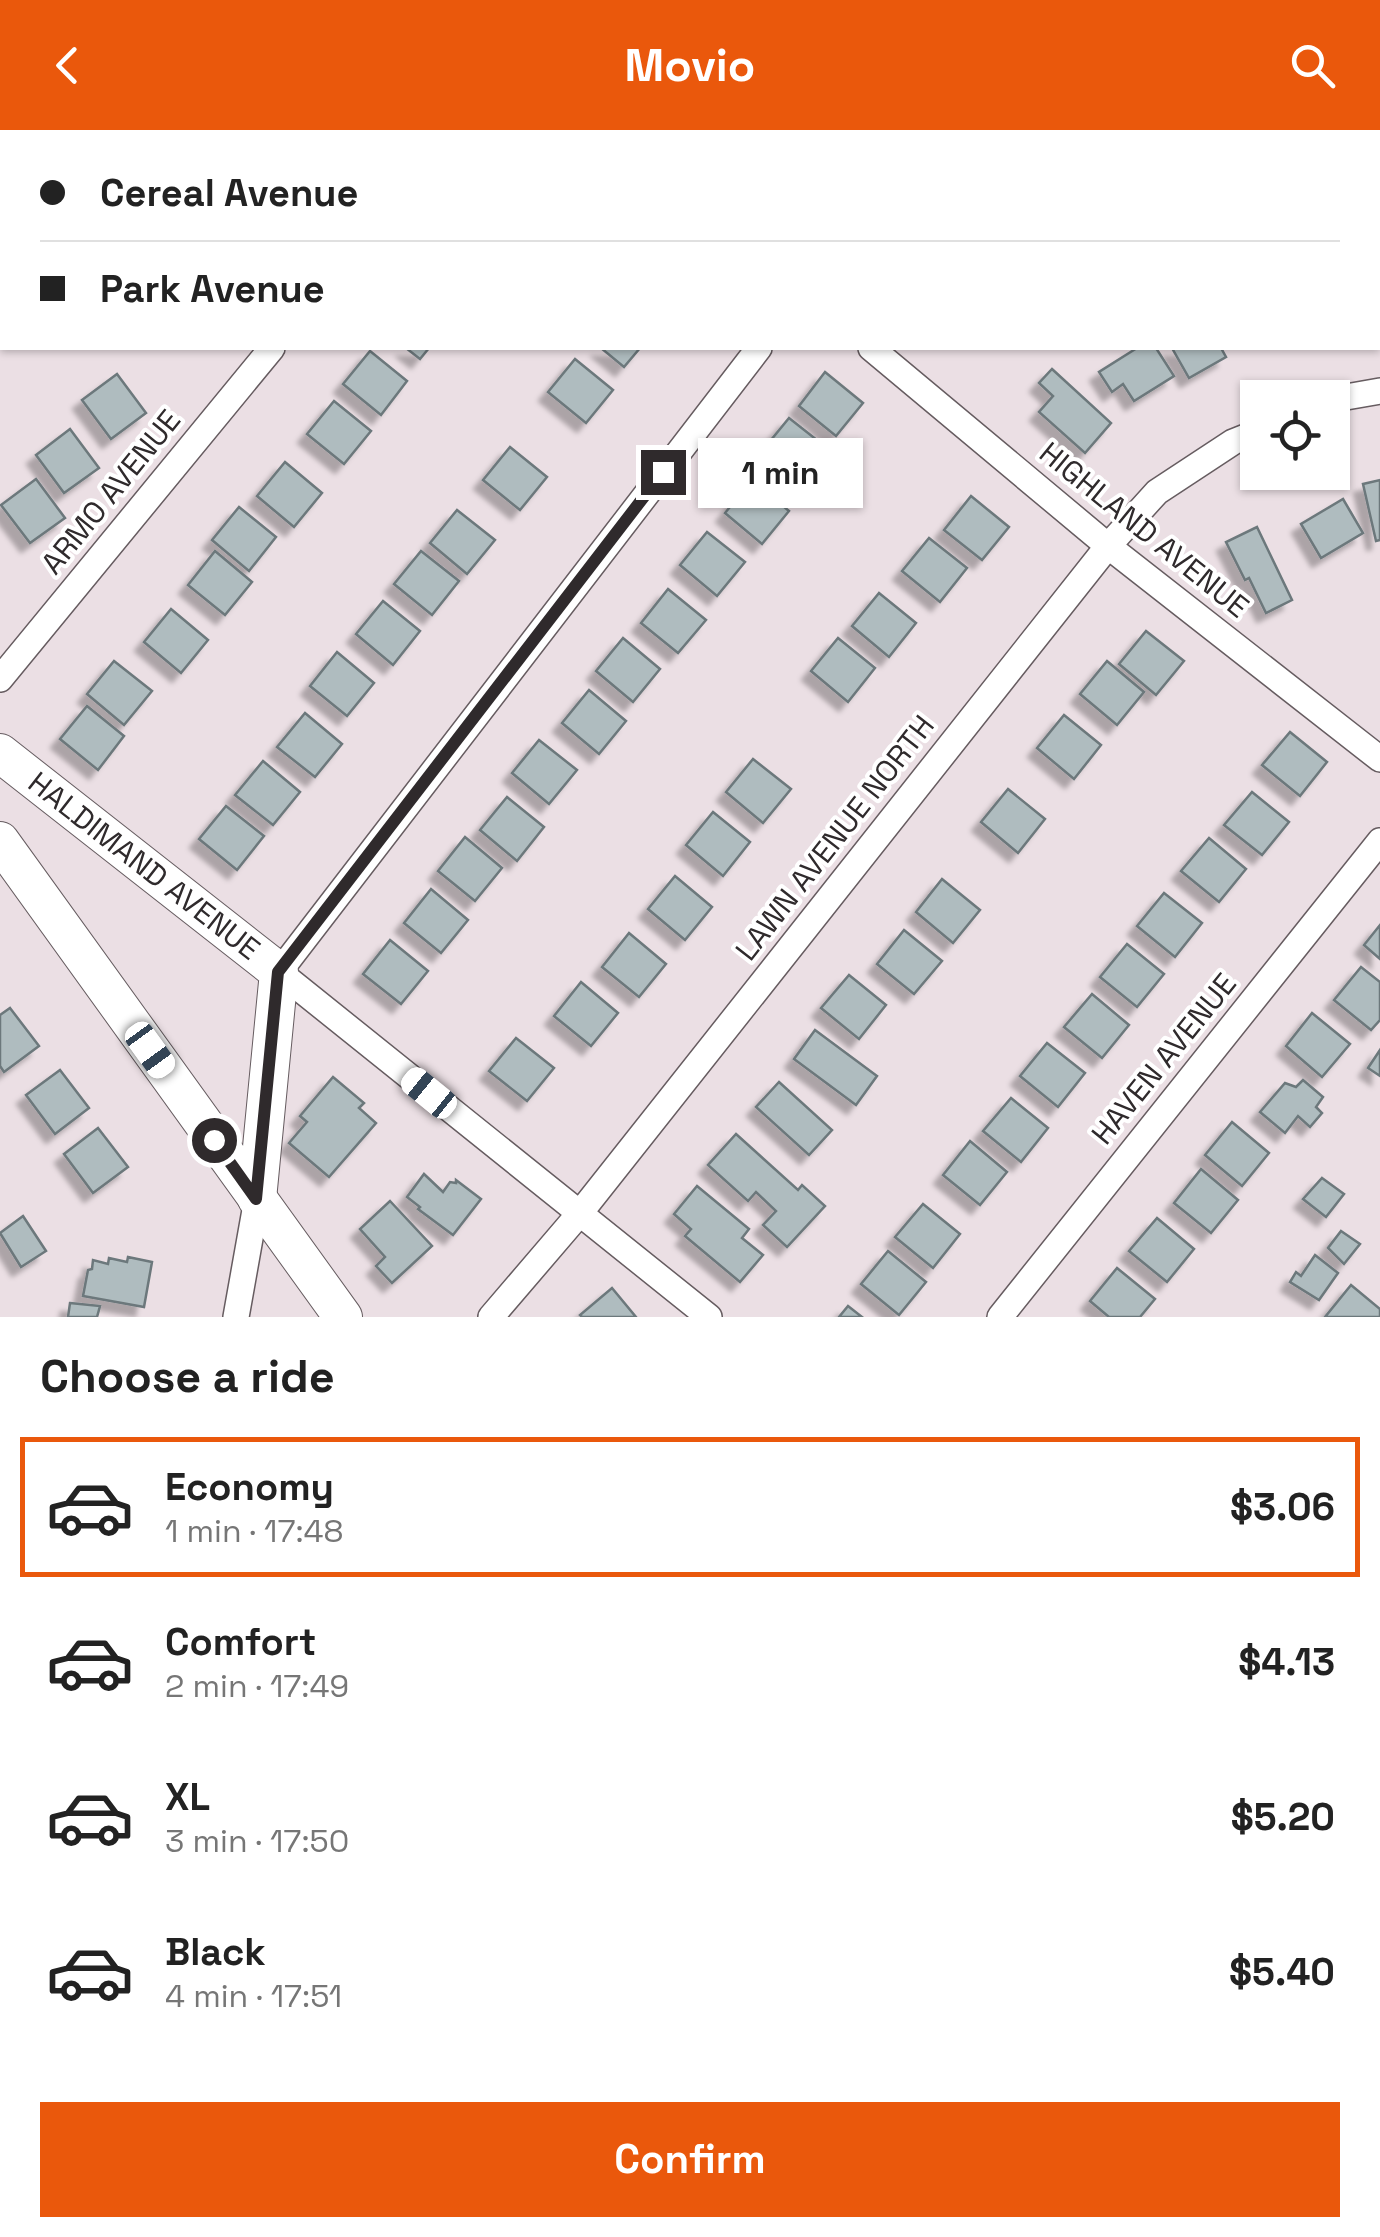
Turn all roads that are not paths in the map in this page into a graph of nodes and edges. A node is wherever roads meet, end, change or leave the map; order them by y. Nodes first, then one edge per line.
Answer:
1 (270, 350) edge
2 (757, 350) edge
3 (873, 350) edge
4 (1380, 391) edge
5 (1350, 396) edge
6 (1240, 439) edge
7 (1108, 546) junction
8 (0, 679) edge
9 (0, 752) edge
10 (1380, 759) edge
11 (0, 841) edge
12 (1380, 841) edge
13 (278, 972) junction
14 (256, 1199) junction
15 (580, 1214) junction
16 (236, 1317) edge
17 (344, 1317) edge
18 (492, 1317) edge
19 (708, 1317) edge
20 (1000, 1317) edge

1 - 8 street, ARMO AVENUE
2 - 13 street
3 - 7 street, HIGHLAND AVENUE
4 - 5 street
6 - 7 street, LAWN AVENUE NORTH
7 - 10 street, HIGHLAND AVENUE
7 - 15 street, LAWN AVENUE NORTH
9 - 13 street, HALDIMAND AVENUE
11 - 14 street
12 - 20 street, HAVEN AVENUE
13 - 14 street
13 - 15 street, HALDIMAND AVENUE
14 - 16 street
14 - 17 street
15 - 18 street, LAWN AVENUE NORTH
15 - 19 street, HALDIMAND AVENUE

